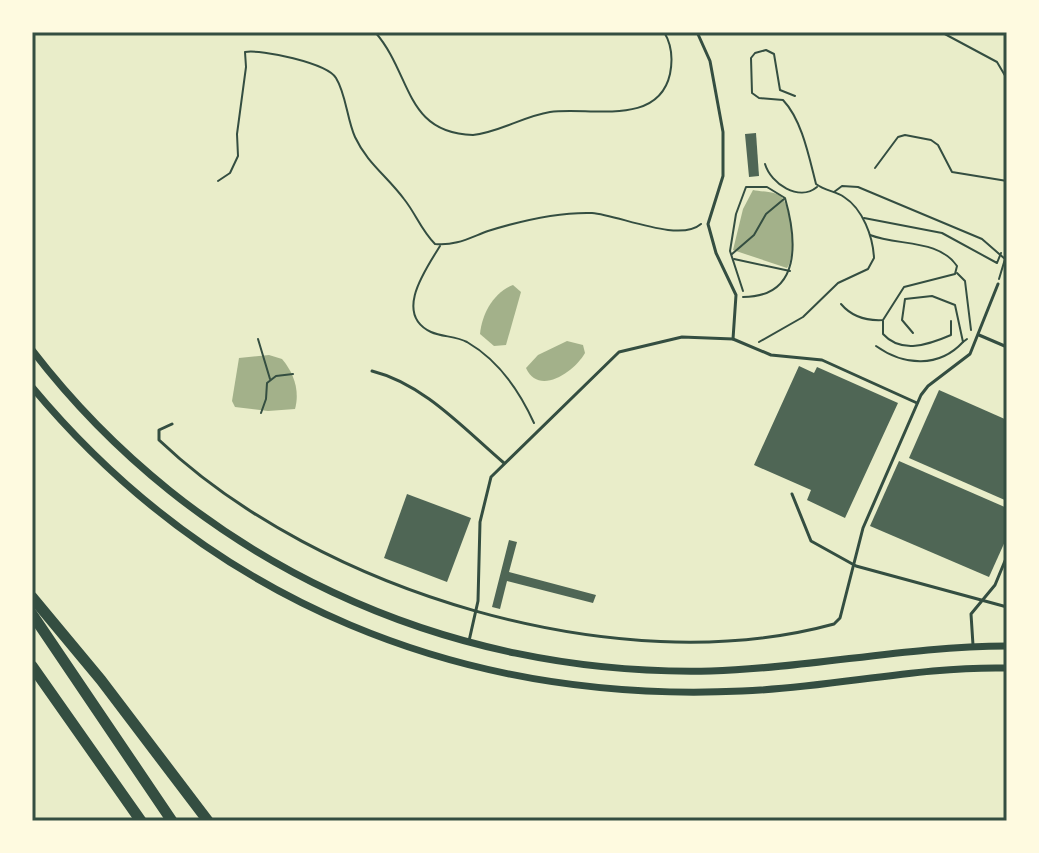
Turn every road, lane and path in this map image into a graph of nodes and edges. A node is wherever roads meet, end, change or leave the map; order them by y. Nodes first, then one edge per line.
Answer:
1 (375, 32) edge
2 (664, 32) edge
3 (697, 32) edge
4 (941, 32) edge
5 (1007, 79) edge
6 (795, 96) dead end
7 (765, 164) dead end
8 (875, 168) dead end
9 (752, 179) dead end
10 (218, 181) dead end
11 (1007, 181) edge
12 (753, 186) junction
13 (818, 186) junction
14 (833, 193) junction
15 (785, 198) junction
16 (708, 218) junction
17 (863, 218) junction
18 (869, 235) junction
19 (441, 245) junction
20 (1001, 252) junction
21 (732, 257) junction
22 (791, 271) junction
23 (956, 272) junction
24 (998, 284) joint
25 (736, 297) junction
26 (743, 297) junction
27 (841, 304) dead end
28 (883, 320) junction
29 (951, 321) dead end
30 (913, 333) dead end
31 (979, 335) junction
32 (258, 339) dead end
33 (733, 339) junction
34 (963, 342) junction
35 (751, 346) junction
36 (876, 346) dead end
37 (1007, 347) edge
38 (32, 350) edge
39 (372, 371) dead end
40 (293, 374) dead end
41 (271, 380) junction
42 (32, 387) edge
43 (917, 403) junction
44 (261, 413) dead end
45 (172, 424) dead end
46 (538, 434) junction
47 (504, 463) junction
48 (792, 494) dead end
49 (1007, 556) edge
50 (856, 566) junction
51 (32, 597) edge
52 (982, 601) junction
53 (1007, 607) edge
54 (476, 611) junction
55 (32, 614) edge
56 (469, 643) junction
57 (1007, 646) edge
58 (973, 647) junction
59 (32, 666) edge
60 (1007, 668) edge
61 (141, 821) edge
62 (172, 821) edge
63 (208, 821) edge

1 - 2 path
3 - 16 lane
4 - 5 path
6 - 13 path
7 - 13 path
8 - 11 path
9 - 12 path
10 - 19 path
12 - 15 path
12 - 21 path
13 - 14 path
14 - 17 path
14 - 20 path
15 - 21 path
15 - 22 path
16 - 19 path
16 - 25 lane
17 - 18 path
17 - 20 path
18 - 23 path
18 - 35 path
19 - 46 path
20 - 24 path
21 - 22 path
21 - 26 path
22 - 26 path
23 - 28 path
23 - 34 path
24 - 31 lane
25 - 26 path
25 - 33 lane
27 - 28 path
28 - 29 path
30 - 34 path
31 - 37 lane
31 - 43 lane
32 - 41 path
33 - 35 lane
33 - 46 lane
34 - 36 path
35 - 43 lane
38 - 56 street
39 - 47 lane
40 - 41 path
41 - 44 path
42 - 60 street
43 - 50 lane
45 - 54 lane
46 - 47 lane
47 - 54 lane
48 - 50 lane
49 - 52 lane
50 - 52 lane
50 - 54 lane
51 - 63 highway
52 - 53 lane
52 - 58 lane
54 - 56 lane
55 - 62 highway
56 - 58 street
57 - 58 street
59 - 61 highway

